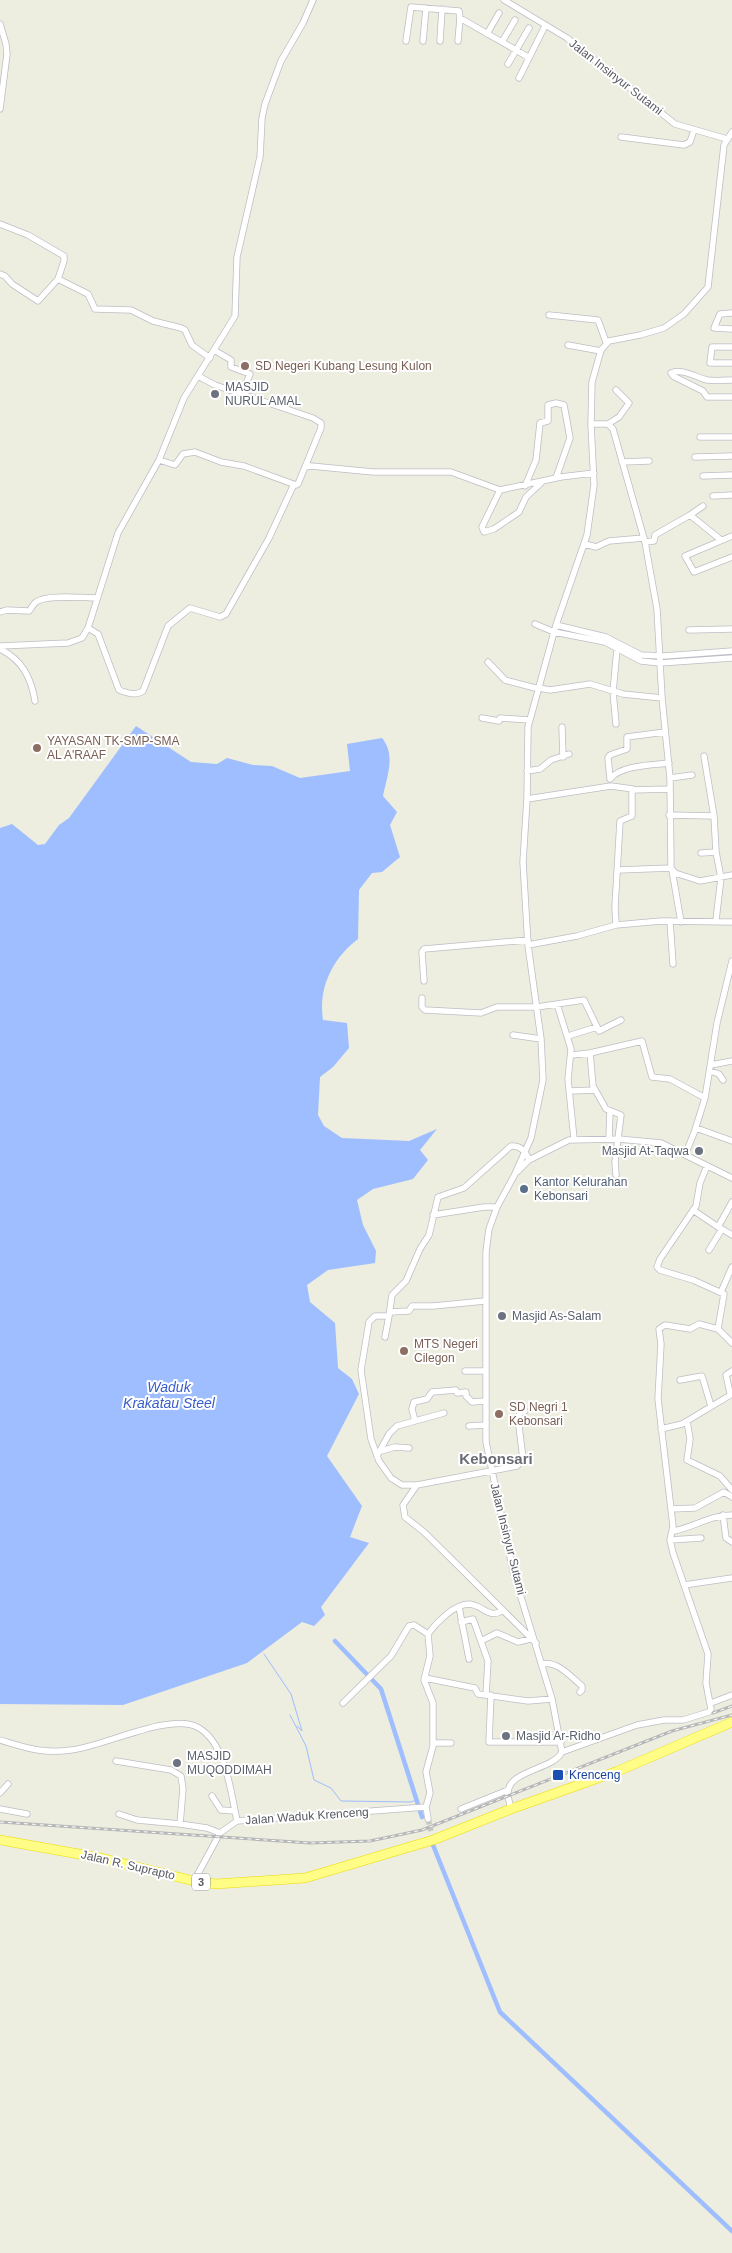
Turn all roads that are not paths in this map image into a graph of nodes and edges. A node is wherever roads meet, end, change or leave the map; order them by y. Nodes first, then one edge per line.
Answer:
1 (312, 0) edge
2 (504, 0) edge
3 (426, 8) junction
4 (442, 9) junction
5 (499, 13) dead end
6 (460, 18) junction
7 (515, 20) dead end
8 (0, 24) edge
9 (545, 26) junction
10 (529, 28) dead end
11 (487, 34) junction
12 (458, 40) dead end
13 (406, 41) dead end
14 (423, 41) dead end
15 (440, 41) dead end
16 (502, 42) junction
17 (516, 50) junction
18 (528, 58) junction
19 (508, 64) dead end
20 (519, 78) dead end
21 (0, 109) edge
22 (694, 130) junction
23 (732, 132) edge
24 (621, 137) dead end
25 (727, 139) junction
26 (0, 224) edge
27 (0, 274) edge
28 (58, 279) junction
29 (732, 313) edge
30 (549, 315) dead end
31 (732, 330) edge
32 (606, 342) junction
33 (568, 345) dead end
34 (732, 346) edge
35 (214, 350) junction
36 (600, 351) junction
37 (210, 358) junction
38 (732, 363) edge
39 (198, 376) junction
40 (706, 380) junction
41 (732, 380) edge
42 (246, 384) dead end
43 (616, 390) dead end
44 (704, 393) junction
45 (732, 397) edge
46 (591, 424) junction
47 (608, 424) junction
48 (732, 437) edge
49 (700, 438) dead end
50 (732, 456) edge
51 (695, 457) dead end
52 (159, 460) junction
53 (649, 461) dead end
54 (622, 462) junction
55 (305, 467) junction
56 (594, 473) junction
57 (732, 475) edge
58 (704, 476) dead end
59 (556, 478) junction
60 (542, 482) junction
61 (294, 484) junction
62 (525, 486) junction
63 (500, 490) junction
64 (732, 495) edge
65 (713, 496) dead end
66 (703, 506) dead end
67 (690, 515) junction
68 (732, 536) edge
69 (644, 540) junction
70 (721, 540) junction
71 (585, 544) junction
72 (732, 557) edge
73 (97, 598) junction
74 (0, 612) edge
75 (535, 624) dead end
76 (556, 625) junction
77 (88, 628) junction
78 (732, 629) edge
79 (688, 630) dead end
80 (554, 632) junction
81 (0, 648) edge
82 (617, 649) junction
83 (732, 651) edge
84 (732, 658) edge
85 (659, 660) junction
86 (488, 662) dead end
87 (539, 689) junction
88 (613, 692) junction
89 (662, 698) junction
90 (35, 700) dead end
91 (482, 718) dead end
92 (529, 720) junction
93 (616, 724) dead end
94 (562, 727) dead end
95 (666, 732) junction
96 (704, 756) dead end
97 (669, 763) junction
98 (527, 771) junction
99 (692, 775) dead end
100 (610, 778) junction
101 (670, 778) junction
102 (611, 786) junction
103 (633, 789) junction
104 (670, 789) junction
105 (527, 798) junction
106 (669, 815) junction
107 (714, 816) junction
108 (716, 852) junction
109 (701, 853) dead end
110 (671, 869) junction
111 (618, 870) junction
112 (732, 875) edge
113 (721, 878) junction
114 (716, 920) junction
115 (670, 922) junction
116 (681, 922) junction
117 (732, 922) edge
118 (616, 924) junction
119 (528, 942) junction
120 (673, 964) dead end
121 (731, 966) edge
122 (424, 981) dead end
123 (422, 998) dead end
124 (557, 1004) junction
125 (537, 1007) junction
126 (621, 1020) dead end
127 (597, 1027) junction
128 (513, 1035) dead end
129 (568, 1036) junction
130 (541, 1039) junction
131 (590, 1054) junction
132 (572, 1055) junction
133 (732, 1061) edge
134 (711, 1068) junction
135 (723, 1080) dead end
136 (595, 1090) junction
137 (570, 1091) junction
138 (705, 1098) junction
139 (610, 1111) junction
140 (696, 1128) junction
141 (609, 1138) junction
142 (619, 1139) junction
143 (574, 1140) junction
144 (732, 1141) edge
145 (526, 1152) junction
146 (684, 1154) junction
147 (529, 1160) junction
148 (707, 1166) junction
149 (616, 1175) dead end
150 (514, 1176) junction
151 (732, 1178) edge
152 (732, 1202) edge
153 (497, 1207) junction
154 (693, 1210) junction
155 (433, 1215) junction
156 (720, 1228) junction
157 (732, 1235) edge
158 (709, 1250) dead end
159 (732, 1267) edge
160 (721, 1292) junction
161 (486, 1301) junction
162 (389, 1314) junction
163 (718, 1329) junction
164 (385, 1337) dead end
165 (732, 1343) edge
166 (465, 1371) dead end
167 (485, 1371) junction
168 (732, 1371) edge
169 (680, 1380) dead end
170 (731, 1394) edge
171 (485, 1401) junction
172 (711, 1406) junction
173 (525, 1411) dead end
174 (444, 1413) dead end
175 (414, 1421) junction
176 (687, 1421) junction
177 (485, 1425) junction
178 (469, 1426) dead end
179 (661, 1430) junction
180 (409, 1448) dead end
181 (379, 1454) junction
182 (491, 1470) junction
183 (417, 1484) junction
184 (732, 1490) edge
185 (732, 1497) edge
186 (671, 1509) junction
187 (732, 1514) edge
188 (723, 1515) junction
189 (674, 1531) junction
190 (702, 1538) dead end
191 (670, 1540) junction
192 (732, 1542) edge
193 (732, 1578) edge
194 (684, 1585) junction
195 (459, 1607) junction
196 (502, 1611) junction
197 (461, 1622) junction
198 (428, 1634) junction
199 (530, 1639) junction
200 (480, 1641) junction
201 (536, 1643) junction
202 (469, 1659) dead end
203 (542, 1664) junction
204 (425, 1678) junction
205 (580, 1692) dead end
206 (488, 1695) junction
207 (732, 1695) edge
208 (552, 1699) junction
209 (343, 1703) dead end
210 (711, 1706) junction
211 (732, 1722) edge
212 (0, 1740) edge
213 (561, 1742) junction
214 (433, 1743) junction
215 (451, 1743) dead end
216 (562, 1752) junction
217 (116, 1761) dead end
218 (8, 1784) dead end
219 (508, 1790) junction
220 (0, 1793) edge
221 (212, 1796) dead end
222 (421, 1808) junction
223 (462, 1809) dead end
224 (511, 1809) junction
225 (0, 1810) edge
226 (235, 1810) junction
227 (27, 1814) dead end
228 (119, 1814) dead end
229 (428, 1819) tunnel mouth
230 (237, 1821) junction
231 (180, 1824) junction
232 (220, 1833) junction
233 (0, 1840) edge
234 (194, 1881) junction

1 - 35 street
2 - 9 street, Jalan Insinyur Sutami
3 - 4 street
3 - 13 street
3 - 14 street
4 - 6 street
4 - 15 street
5 - 11 street
6 - 11 street
6 - 12 street
7 - 16 street
8 - 21 street
9 - 18 street
9 - 22 street, Jalan Insinyur Sutami
10 - 17 street
11 - 16 street
16 - 17 street
17 - 18 street
17 - 19 street
18 - 20 street
22 - 24 street
22 - 25 street, Jalan Insinyur Sutami
23 - 25 street
25 - 32 street
26 - 28 street
27 - 28 street
28 - 37 street
29 - 31 street
30 - 32 street
32 - 36 street, Jalan Insinyur Sutami
33 - 36 street
34 - 38 street
35 - 37 street
35 - 42 street
36 - 46 street, Jalan Insinyur Sutami
37 - 39 street
39 - 52 street
39 - 55 street
40 - 41 street
40 - 44 street
40 - 44 street
43 - 47 street
44 - 45 street
46 - 47 street
46 - 56 street, Jalan Insinyur Sutami
47 - 54 street
48 - 49 street
50 - 51 street
52 - 61 street
52 - 73 street
53 - 54 street
54 - 69 street
55 - 61 street
55 - 63 street
56 - 59 street
56 - 71 street, Jalan Insinyur Sutami
57 - 58 street
59 - 60 street
59 - 62 street
60 - 62 street
60 - 63 street
61 - 77 street
62 - 63 street
64 - 65 street
66 - 67 street
67 - 69 street
67 - 70 street
68 - 70 street
69 - 71 street
69 - 85 street
70 - 72 street
71 - 76 street, Jalan Insinyur Sutami
73 - 74 street
73 - 77 street
75 - 80 street
76 - 80 street, Jalan Insinyur Sutami
76 - 85 street
77 - 81 street
78 - 79 street
80 - 82 street
80 - 87 street, Jalan Insinyur Sutami
81 - 90 street
82 - 85 street
82 - 88 street
83 - 85 street
84 - 85 street
85 - 89 street
86 - 87 street
87 - 88 street
87 - 92 street, Jalan Insinyur Sutami
88 - 89 street
88 - 93 street
89 - 95 street
91 - 92 street
92 - 98 street, Jalan Insinyur Sutami
94 - 98 street
95 - 97 street
95 - 100 street
96 - 107 street
97 - 100 street
97 - 101 street
98 - 105 street, Jalan Insinyur Sutami
99 - 101 street
100 - 102 street
101 - 104 street
102 - 103 street
102 - 105 street
103 - 104 street
103 - 111 street
104 - 106 street
105 - 119 street, Jalan Insinyur Sutami
106 - 107 street
106 - 110 street
107 - 108 street
108 - 109 street
108 - 113 street
110 - 111 street
110 - 113 street
110 - 116 street
111 - 118 street
112 - 113 street
113 - 114 street
114 - 116 street
114 - 117 street
115 - 116 street
115 - 118 street
115 - 120 street
118 - 119 street
119 - 122 street
119 - 125 street, Jalan Insinyur Sutami
121 - 134 street
123 - 125 street
124 - 125 street
124 - 127 street
124 - 129 street
125 - 130 street, Jalan Insinyur Sutami
126 - 127 street
127 - 129 street
128 - 130 street
129 - 132 street
130 - 145 street, Jalan Insinyur Sutami
131 - 132 street
131 - 136 street
131 - 138 street
132 - 137 street
133 - 134 street
134 - 135 street
134 - 138 street
136 - 137 street
136 - 139 street
137 - 143 street
138 - 140 street
139 - 141 street
139 - 142 street
140 - 144 street
140 - 146 street
141 - 142 street
141 - 143 street
142 - 146 street
142 - 149 street
143 - 147 street
145 - 147 street
145 - 150 street, Jalan Insinyur Sutami
145 - 155 street
146 - 148 street
147 - 150 street
148 - 151 street
148 - 154 street
150 - 153 street, Jalan Insinyur Sutami
152 - 156 street
153 - 155 street
153 - 161 street, Jalan Insinyur Sutami
154 - 156 street
154 - 160 street
155 - 162 street
156 - 157 street
156 - 158 street
159 - 160 street
160 - 163 street
161 - 162 street
161 - 167 street, Jalan Insinyur Sutami
162 - 164 street
162 - 181 street
163 - 165 street
163 - 179 street
166 - 167 street
167 - 171 street, Jalan Insinyur Sutami
168 - 170 street
169 - 172 street
170 - 172 street
171 - 175 street
171 - 177 street, Jalan Insinyur Sutami
172 - 176 street
173 - 182 street
174 - 175 street
175 - 181 street
176 - 179 street
176 - 184 street
177 - 178 street
177 - 182 street, Jalan Insinyur Sutami
179 - 186 street
180 - 181 street
181 - 183 street
182 - 183 street
182 - 201 street, Jalan Insinyur Sutami
183 - 196 street
185 - 186 street
186 - 189 street
187 - 188 street
188 - 189 street
188 - 192 street
189 - 191 street
190 - 191 street
191 - 194 street
193 - 194 street
194 - 210 street
195 - 196 street
195 - 197 street
195 - 198 street
196 - 199 street
197 - 200 street
197 - 202 street
198 - 204 street
198 - 209 street
199 - 200 street
199 - 201 street
200 - 206 street
201 - 203 street, Jalan Insinyur Sutami
203 - 205 street
203 - 208 street, Jalan Insinyur Sutami
204 - 206 street
204 - 214 street
206 - 208 street
206 - 213 street
207 - 210 street
208 - 213 street, Jalan Insinyur Sutami
210 - 216 street
211 - 224 highway, 3
212 - 226 street, Jalan Waduk Krenceng
213 - 216 street, Jalan Insinyur Sutami
214 - 215 street
214 - 222 street
216 - 219 street
217 - 231 street
218 - 220 street
219 - 223 street
219 - 224 street
221 - 226 street
222 - 229 street
222 - 230 street, Jalan Waduk Krenceng
224 - 234 highway, Jalan R. Suprapto / 3
225 - 227 street
226 - 230 street, Jalan Waduk Krenceng
228 - 231 street
230 - 232 street
231 - 232 street
232 - 234 street
233 - 234 highway, Jalan R. Suprapto / 3

